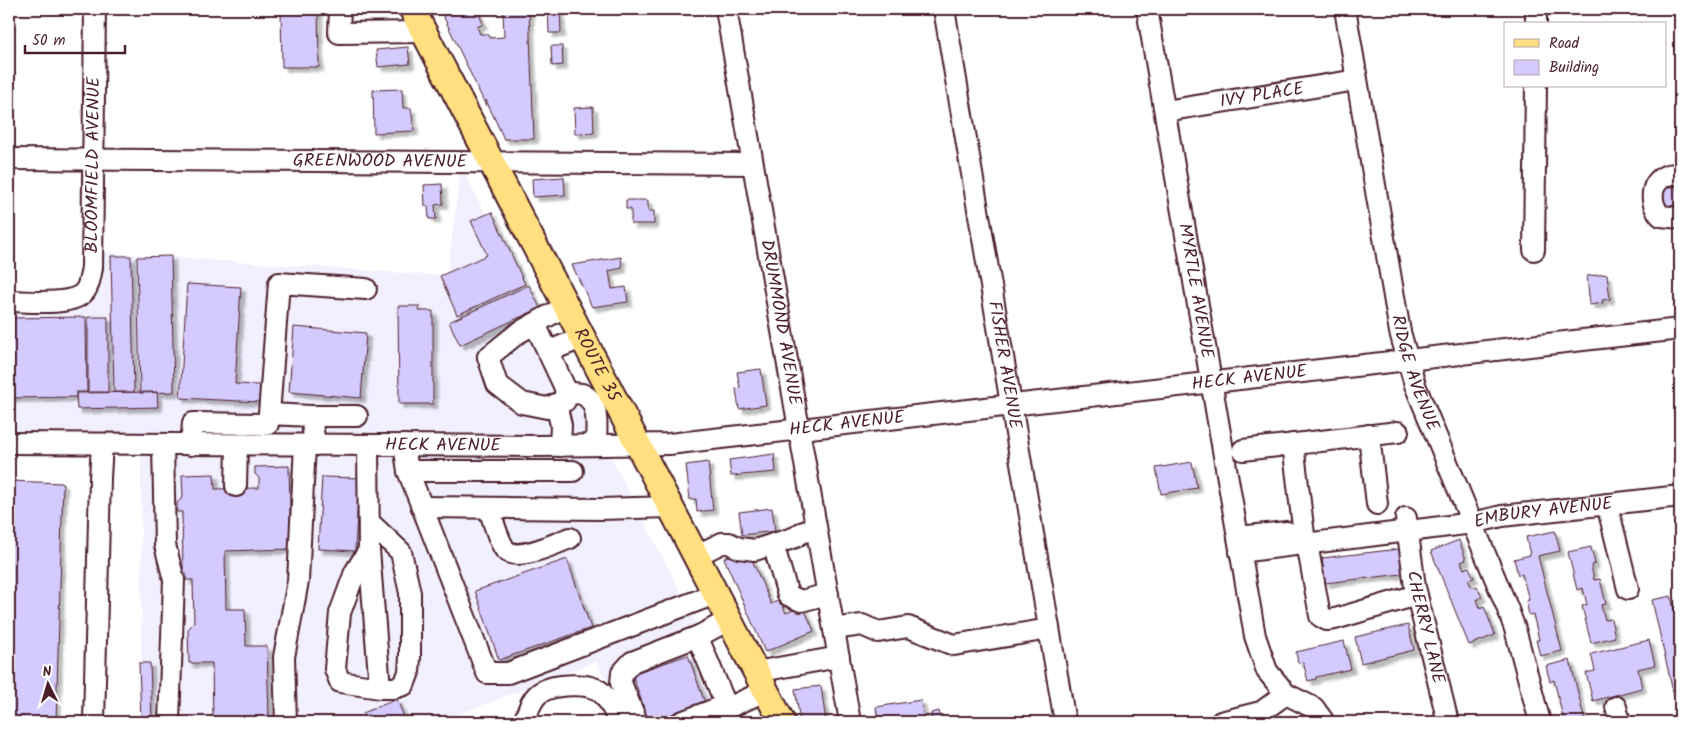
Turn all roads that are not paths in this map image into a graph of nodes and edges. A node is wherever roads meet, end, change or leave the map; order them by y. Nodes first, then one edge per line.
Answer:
1 (95, 9) edge
2 (340, 9) edge
3 (412, 9) edge
4 (726, 9) edge
5 (944, 9) edge
6 (1148, 9) edge
7 (1345, 9) edge
8 (1536, 9) edge
9 (1536, 22) edge
10 (424, 32) junction
11 (1357, 80) junction
12 (1536, 88) edge
13 (1165, 111) junction
14 (9, 159) edge
15 (93, 159) junction
16 (492, 162) junction
17 (752, 164) junction
18 (1680, 174) edge
19 (1676, 218) edge
20 (1534, 250) dead end
21 (366, 289) dead end
22 (9, 300) edge
23 (566, 306) junction
24 (535, 324) junction
25 (1680, 329) edge
26 (582, 338) junction
27 (549, 351) junction
28 (1408, 360) junction
29 (1211, 382) junction
30 (561, 399) junction
31 (1011, 404) junction
32 (311, 416) junction
33 (357, 416) dead end
34 (268, 419) junction
35 (799, 429) junction
36 (1398, 432) dead end
37 (1370, 435) junction
38 (9, 443) edge
39 (102, 444) junction
40 (163, 444) junction
41 (638, 444) junction
42 (1293, 444) junction
43 (191, 445) junction
44 (237, 445) junction
45 (266, 445) junction
46 (310, 445) junction
47 (368, 445) junction
48 (596, 445) junction
49 (404, 446) junction
50 (540, 446) junction
51 (560, 446) junction
52 (1243, 450) dead end
53 (408, 471) junction
54 (540, 471) junction
55 (573, 471) dead end
56 (236, 486) dead end
57 (1680, 496) edge
58 (1377, 504) dead end
59 (1607, 504) junction
60 (422, 507) junction
61 (489, 508) junction
62 (670, 508) junction
63 (1470, 517) junction
64 (370, 523) junction
65 (1407, 524) junction
66 (816, 528) junction
67 (570, 538) dead end
68 (1305, 539) junction
69 (773, 544) junction
70 (1239, 544) junction
71 (370, 550) junction
72 (695, 556) junction
73 (1628, 589) dead end
74 (715, 594) junction
75 (828, 594) junction
76 (1417, 595) junction
77 (729, 620) junction
78 (834, 629) junction
79 (1049, 629) junction
80 (699, 636) junction
81 (839, 657) junction
82 (760, 681) junction
83 (380, 688) junction
84 (1286, 694) junction
85 (726, 705) junction
86 (94, 722) edge
87 (169, 722) edge
88 (286, 722) edge
89 (524, 722) edge
90 (619, 722) edge
91 (637, 722) edge
92 (681, 722) edge
93 (782, 722) edge
94 (850, 722) edge
95 (1065, 722) edge
96 (1221, 722) edge
97 (1324, 722) edge
98 (1448, 722) edge
99 (1540, 722) edge

1 - 15 street, BLOOMFIELD AVENUE
2 - 10 street
3 - 10 main road, ROUTE 35
4 - 17 street, DRUMMOND AVENUE
5 - 31 street, FISHER AVENUE
6 - 13 street, MYRTLE AVENUE
7 - 11 street, RIDGE AVENUE
8 - 9 street
10 - 16 main road, ROUTE 35
11 - 13 street, IVY PLACE
11 - 28 street, RIDGE AVENUE
12 - 20 street
13 - 29 street, MYRTLE AVENUE
14 - 15 street, GREENWOOD AVENUE
15 - 16 street, GREENWOOD AVENUE
15 - 22 street, BLOOMFIELD AVENUE
16 - 17 street, GREENWOOD AVENUE
16 - 23 main road, ROUTE 35
17 - 35 street, DRUMMOND AVENUE
18 - 19 street
21 - 34 street
23 - 24 street
23 - 26 main road, ROUTE 35
24 - 27 street
24 - 30 street
25 - 28 street, HECK AVENUE
26 - 27 street
26 - 41 main road, ROUTE 35
27 - 30 street
28 - 29 street, HECK AVENUE
28 - 63 street, RIDGE AVENUE
29 - 31 street, HECK AVENUE
29 - 70 street, MYRTLE AVENUE
30 - 48 street
30 - 51 street
31 - 35 street, HECK AVENUE
31 - 79 street, FISHER AVENUE
32 - 33 street
32 - 34 street
32 - 46 street
34 - 43 street
34 - 45 street
35 - 41 street, HECK AVENUE
35 - 66 street, DRUMMOND AVENUE
36 - 37 street
37 - 42 street
37 - 58 street
38 - 39 street, HECK AVENUE
39 - 40 street, HECK AVENUE
39 - 86 street
40 - 43 street, HECK AVENUE
40 - 87 street
41 - 48 street, HECK AVENUE
41 - 62 main road, ROUTE 35
42 - 52 street
42 - 68 street
43 - 44 street, HECK AVENUE
44 - 45 street, HECK AVENUE
44 - 56 street
45 - 46 street, HECK AVENUE
46 - 47 street, HECK AVENUE
46 - 88 street
47 - 49 street, HECK AVENUE
47 - 64 street
48 - 51 street, HECK AVENUE
49 - 50 street, HECK AVENUE
49 - 53 street
50 - 51 street, HECK AVENUE
50 - 54 street
53 - 54 street
53 - 60 street
54 - 55 street
57 - 59 street, EMBURY AVENUE
59 - 63 street, EMBURY AVENUE
59 - 73 street
60 - 61 street
60 - 74 street
61 - 62 street
61 - 67 street
62 - 72 main road, ROUTE 35
63 - 65 street, EMBURY AVENUE
63 - 99 street, RIDGE AVENUE
64 - 71 street
64 - 83 street
65 - 68 street, EMBURY AVENUE
65 - 76 street, CHERRY LANE
66 - 69 street
66 - 75 street, DRUMMOND AVENUE
68 - 70 street, EMBURY AVENUE
68 - 76 street
69 - 72 street
69 - 75 street
70 - 84 street, MYRTLE AVENUE
71 - 83 street
71 - 83 street
72 - 74 main road, ROUTE 35
74 - 77 main road, ROUTE 35
75 - 78 street, DRUMMOND AVENUE
76 - 98 street, CHERRY LANE
77 - 80 street
77 - 82 main road, ROUTE 35
78 - 79 street
78 - 81 street, DRUMMOND AVENUE
79 - 95 street, FISHER AVENUE
80 - 85 street
80 - 91 street
81 - 82 street
81 - 94 street, DRUMMOND AVENUE
82 - 85 street
82 - 93 main road, ROUTE 35
84 - 96 street
84 - 97 street, MYRTLE AVENUE
85 - 92 street
89 - 90 street

